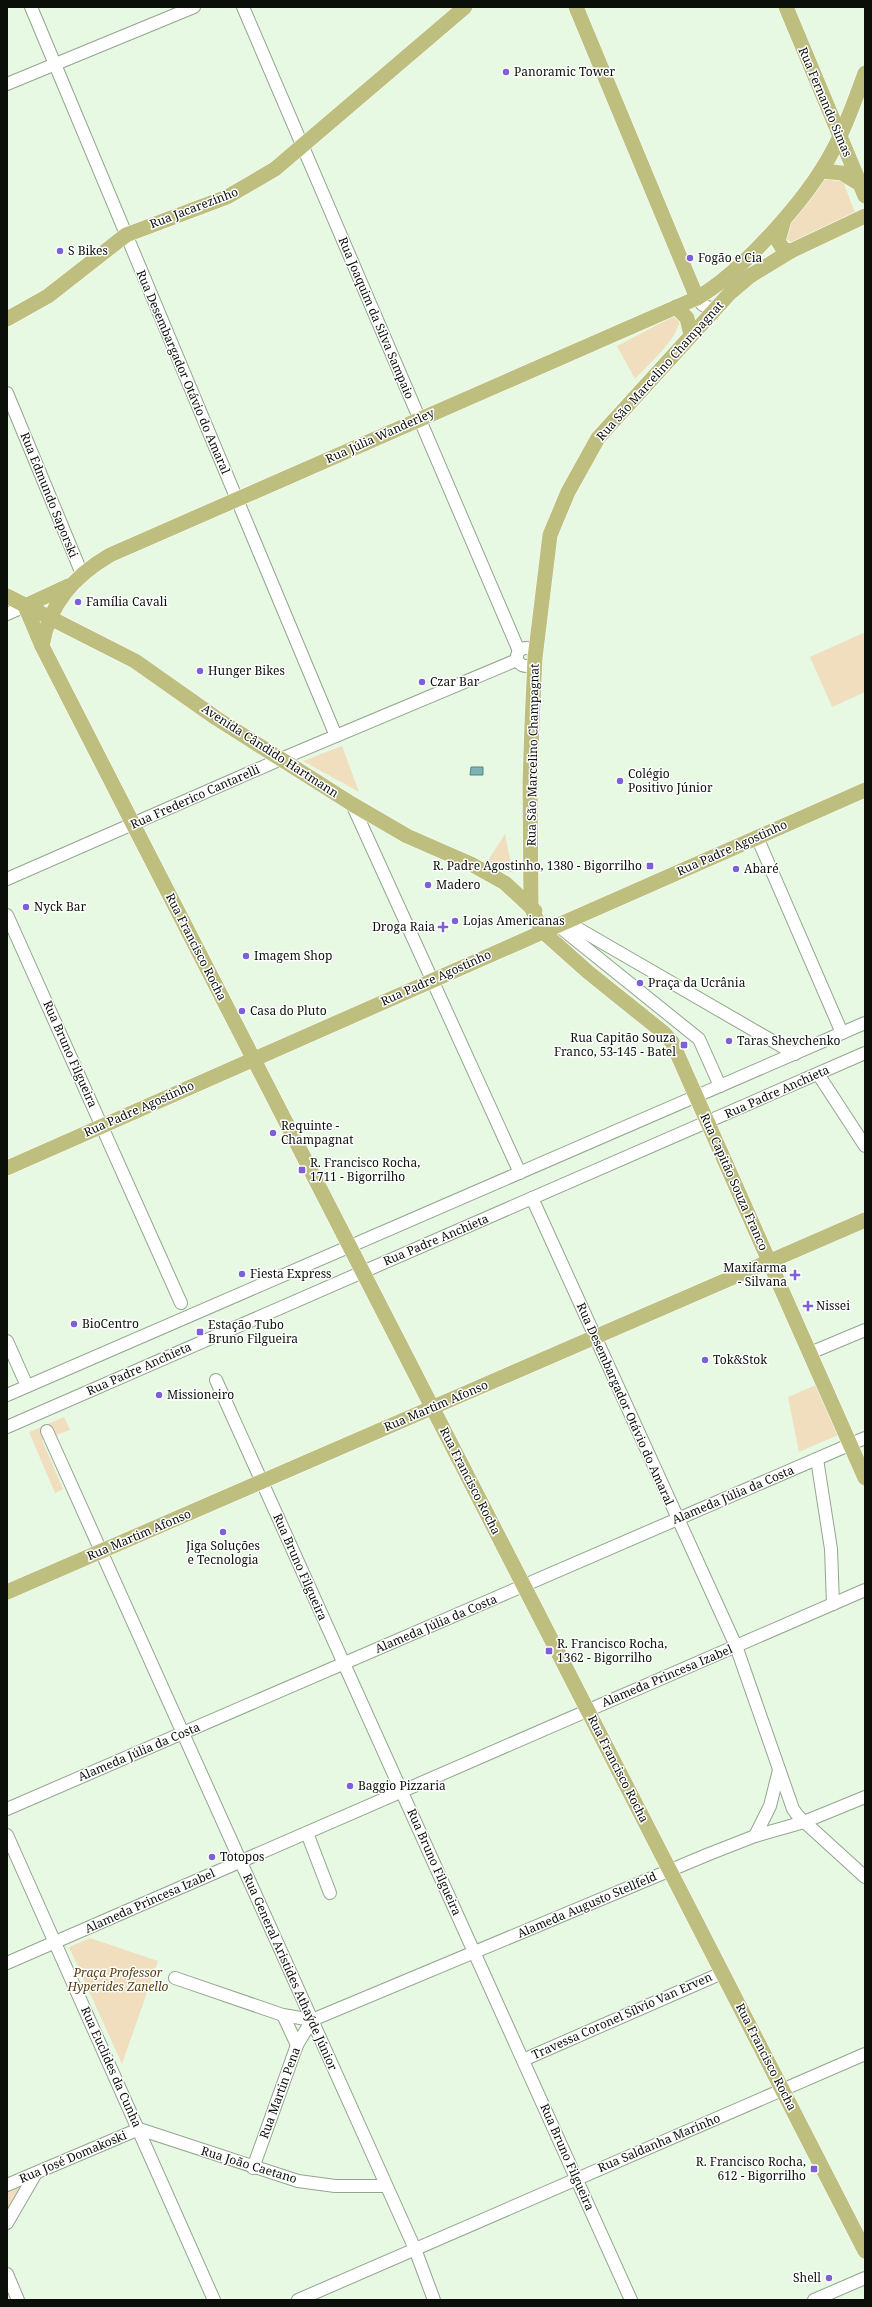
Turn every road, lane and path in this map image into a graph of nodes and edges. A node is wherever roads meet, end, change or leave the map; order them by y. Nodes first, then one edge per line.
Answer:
1 (31, 7) edge
2 (194, 7) edge
3 (244, 7) edge
4 (465, 7) edge
5 (576, 7) edge
6 (786, 7) edge
7 (55, 64) junction
8 (865, 74) edge
9 (7, 84) edge
10 (855, 99) junction
11 (826, 104) junction
12 (840, 137) junction
13 (303, 146) junction
14 (821, 171) junction
15 (862, 190) edge
16 (786, 215) junction
17 (865, 216) edge
18 (126, 235) junction
19 (791, 251) junction
20 (697, 298) junction
21 (676, 307) junction
22 (716, 308) junction
23 (7, 319) edge
24 (691, 335) junction
25 (7, 393) edge
26 (419, 419) junction
27 (236, 499) junction
28 (82, 574) junction
29 (70, 585) junction
30 (7, 596) edge
31 (25, 606) junction
32 (7, 614) edge
33 (49, 618) junction
34 (42, 646) junction
35 (518, 656) junction
36 (535, 658) junction
37 (336, 736) junction
38 (281, 759) junction
39 (865, 790) edge
40 (352, 804) junction
41 (133, 824) junction
42 (757, 837) junction
43 (7, 879) edge
44 (531, 907) junction
45 (7, 915) edge
46 (561, 923) junction
47 (542, 931) junction
48 (432, 980) junction
49 (865, 1023) edge
50 (842, 1033) junction
51 (865, 1053) edge
52 (795, 1054) junction
53 (253, 1059) junction
54 (818, 1074) junction
55 (720, 1086) junction
56 (696, 1097) junction
57 (707, 1122) junction
58 (102, 1126) junction
59 (865, 1146) edge
60 (7, 1168) edge
61 (520, 1173) junction
62 (532, 1198) junction
63 (865, 1220) edge
64 (349, 1247) junction
65 (769, 1262) junction
66 (362, 1272) junction
67 (182, 1303) dead end
68 (865, 1330) edge
69 (595, 1337) junction
70 (7, 1341) edge
71 (810, 1354) junction
72 (216, 1380) dead end
73 (27, 1386) junction
74 (7, 1395) edge
75 (432, 1408) junction
76 (7, 1427) edge
77 (47, 1431) dead end
78 (865, 1438) edge
79 (850, 1444) junction
80 (817, 1459) junction
81 (865, 1478) edge
82 (262, 1481) junction
83 (678, 1519) junction
84 (101, 1551) junction
85 (523, 1586) junction
86 (865, 1590) edge
87 (7, 1592) edge
88 (833, 1604) junction
89 (736, 1646) junction
90 (344, 1663) junction
91 (588, 1711) junction
92 (183, 1733) junction
93 (779, 1770) junction
94 (402, 1792) junction
95 (865, 1797) edge
96 (7, 1809) edge
97 (804, 1822) junction
98 (307, 1833) junction
99 (7, 1835) edge
100 (755, 1836) junction
101 (241, 1862) junction
102 (670, 1870) junction
103 (865, 1877) edge
104 (330, 1893) dead end
105 (55, 1943) junction
106 (474, 1952) junction
107 (7, 1964) edge
108 (722, 1973) junction
109 (175, 1978) dead end
110 (283, 2015) junction
111 (312, 2020) junction
112 (297, 2045) junction
113 (865, 2054) edge
114 (523, 2060) junction
115 (782, 2090) junction
116 (139, 2129) junction
117 (254, 2168) junction
118 (36, 2172) junction
119 (577, 2179) junction
120 (7, 2185) edge
121 (386, 2186) junction
122 (7, 2223) edge
123 (415, 2249) junction
124 (865, 2251) edge
125 (7, 2274) edge
126 (865, 2278) edge
127 (18, 2300) edge
128 (214, 2300) edge
129 (298, 2300) edge
130 (434, 2300) edge
131 (631, 2300) edge
132 (814, 2300) edge

1 - 7 street, Rua Desembargador Otávio do Amaral
2 - 7 street
3 - 13 street, Rua Joaquim da Silva Sampaio
4 - 13 main road, Rua Jacarezinho
5 - 20 main road
6 - 11 main road, Rua Fernando Simas
7 - 9 street
7 - 18 street, Rua Desembargador Otávio do Amaral
8 - 10 main road, Rua São Marcelino Champagnat
10 - 11 main road
10 - 12 main road, Rua São Marcelino Champagnat
11 - 12 main road, Rua Fernando Simas
12 - 14 main road, Rua São Marcelino Champagnat
12 - 15 main road, Rua Fernando Simas
13 - 18 main road, Rua Jacarezinho
13 - 26 street, Rua Joaquim da Silva Sampaio
14 - 15 main road
14 - 16 main road, Rua São Marcelino Champagnat
16 - 19 main road
16 - 20 main road, Rua São Marcelino Champagnat
17 - 19 main road
18 - 23 main road, Rua Jacarezinho
18 - 27 street, Rua Desembargador Otávio do Amaral
19 - 22 main road, Rua São Marcelino Champagnat
20 - 21 main road, Rua Júlia Wanderley
20 - 22 street
21 - 24 main road
21 - 26 main road, Rua Júlia Wanderley
22 - 24 main road, Rua São Marcelino Champagnat
24 - 36 main road, Rua São Marcelino Champagnat
25 - 28 street, Rua Edmundo Saporski
26 - 27 main road, Rua Júlia Wanderley
26 - 35 street, Rua Joaquim da Silva Sampaio
27 - 28 main road, Rua Júlia Wanderley
27 - 37 street, Rua Desembargador Otávio do Amaral
28 - 29 main road, Rua Júlia Wanderley
29 - 31 main road, Rua Júlia Wanderley
29 - 33 main road, Rua Júlia Wanderley
30 - 31 main road, Avenida Cândido Hartmann
31 - 32 street, Rua Júlia Wanderley
31 - 33 main road, Avenida Cândido Hartmann
31 - 34 main road, Rua Francisco Rocha
33 - 34 main road
33 - 38 main road, Avenida Cândido Hartmann
34 - 41 main road, Rua Francisco Rocha
35 - 36 street
35 - 37 street, Rua Frederico Cantarelli
36 - 44 main road, Rua São Marcelino Champagnat
37 - 38 street, Rua Frederico Cantarelli
38 - 40 main road, Avenida Cândido Hartmann
38 - 41 street, Rua Frederico Cantarelli
39 - 42 main road, Rua Padre Agostinho
40 - 44 main road, Avenida Cândido Hartmann
40 - 48 street
41 - 43 street, Rua Frederico Cantarelli
41 - 53 main road, Rua Francisco Rocha
42 - 46 main road, Rua Padre Agostinho
42 - 50 street
44 - 46 main road
44 - 47 main road, Rua São Marcelino Champagnat
45 - 58 street, Rua Bruno Filgueira
46 - 47 main road, Rua Padre Agostinho
46 - 52 street
46 - 55 street
47 - 48 main road, Rua Padre Agostinho
47 - 56 main road, Rua Capitão Souza Franco
48 - 53 main road, Rua Padre Agostinho
48 - 61 street
49 - 50 street
50 - 52 street
51 - 54 street, Rua Padre Anchieta
52 - 55 street
53 - 58 main road, Rua Padre Agostinho
53 - 64 main road, Rua Francisco Rocha
54 - 57 street, Rua Padre Anchieta
54 - 59 street
55 - 56 street
56 - 57 main road, Rua Capitão Souza Franco
56 - 61 street
57 - 62 street, Rua Padre Anchieta
57 - 65 main road, Rua Capitão Souza Franco
58 - 60 main road, Rua Padre Agostinho
58 - 67 street, Rua Bruno Filgueira
61 - 64 street
62 - 66 street, Rua Padre Anchieta
62 - 69 street, Rua Desembargador Otávio do Amaral
63 - 65 main road, Rua Martim Afonso
64 - 66 main road, Rua Francisco Rocha
64 - 73 street
65 - 69 main road, Rua Martim Afonso
65 - 71 main road, Rua Capitão Souza Franco
66 - 75 main road, Rua Francisco Rocha
66 - 76 street, Rua Padre Anchieta
68 - 71 street
69 - 75 main road, Rua Martim Afonso
69 - 83 street, Rua Desembargador Otávio do Amaral
70 - 73 street
71 - 79 main road, Rua Capitão Souza Franco
72 - 82 street, Rua Bruno Filgueira
73 - 74 street
75 - 82 main road, Rua Martim Afonso
75 - 85 main road, Rua Francisco Rocha
77 - 84 street, Rua General Aristides Athaýde Júnior
78 - 79 street, Alameda Júlia da Costa
79 - 80 street, Alameda Júlia da Costa
79 - 81 main road, Rua Capitão Souza Franco
80 - 83 street, Alameda Júlia da Costa
80 - 88 street
82 - 84 main road, Rua Martim Afonso
82 - 90 street, Rua Bruno Filgueira
83 - 85 street, Alameda Júlia da Costa
83 - 89 street, Rua Desembargador Otávio do Amaral
84 - 87 main road, Rua Martim Afonso
84 - 92 street, Rua General Aristides Athaýde Júnior
85 - 90 street, Alameda Júlia da Costa
85 - 91 main road, Rua Francisco Rocha
86 - 88 street, Alameda Princesa Izabel
88 - 89 street, Alameda Princesa Izabel
89 - 91 street, Alameda Princesa Izabel
89 - 93 street, Rua Desembargador Otávio do Amaral
90 - 92 street, Alameda Júlia da Costa
90 - 94 street, Rua Bruno Filgueira
91 - 94 street, Alameda Princesa Izabel
91 - 102 main road, Rua Francisco Rocha
92 - 96 street, Alameda Júlia da Costa
92 - 101 street, Rua General Aristides Athaýde Júnior
93 - 97 street, Rua Desembargador Otávio do Amaral
93 - 100 street
94 - 98 street, Alameda Princesa Izabel
94 - 106 street, Rua Bruno Filgueira
95 - 97 street, Alameda Augusto Stellfeld
97 - 100 street, Alameda Augusto Stellfeld
97 - 103 street, Rua Desembargador Otávio do Amaral
98 - 101 street, Alameda Princesa Izabel
98 - 104 street
99 - 105 street, Rua Euclides da Cunha
100 - 102 street, Alameda Augusto Stellfeld
101 - 105 street, Alameda Princesa Izabel
101 - 111 street, Rua General Aristides Athaýde Júnior
102 - 106 street, Alameda Augusto Stellfeld
102 - 108 main road, Rua Francisco Rocha
105 - 107 street, Alameda Princesa Izabel
105 - 116 street, Rua Euclides da Cunha
106 - 111 street, Alameda Augusto Stellfeld
106 - 114 street, Rua Bruno Filgueira
108 - 114 street, Travessa Coronel Sílvio Van Erven
108 - 115 main road, Rua Francisco Rocha
109 - 110 street
110 - 111 street
110 - 112 street
111 - 112 street, Rua Martin Pena
111 - 121 street, Rua General Aristides Athaýde Júnior
112 - 117 street, Rua Martin Pena
113 - 115 street, Rua Saldanha Marinho
114 - 119 street, Rua Bruno Filgueira
115 - 119 street, Rua Saldanha Marinho
115 - 124 main road, Rua Francisco Rocha
116 - 117 street, Rua João Caetano
116 - 118 street, Rua José Domakoski
116 - 128 street, Rua Euclides da Cunha
117 - 121 street, Rua João Caetano
118 - 120 street, Rua José Domakoski
118 - 122 street
119 - 123 street, Rua Saldanha Marinho
119 - 131 street, Rua Bruno Filgueira
121 - 123 street, Rua General Aristides Athaýde Júnior
123 - 129 street, Rua Saldanha Marinho
123 - 130 street, Rua General Aristides Athaýde Júnior
125 - 127 street
126 - 132 street

